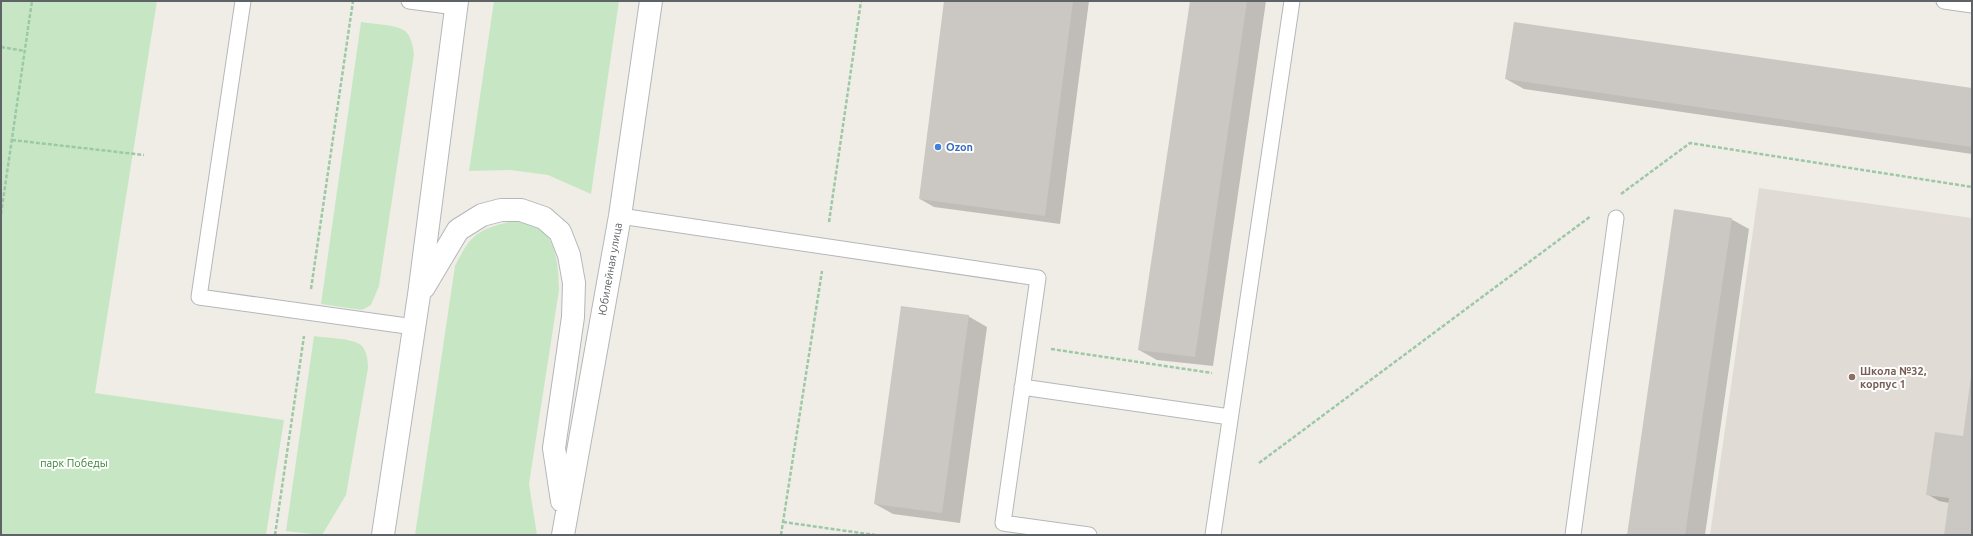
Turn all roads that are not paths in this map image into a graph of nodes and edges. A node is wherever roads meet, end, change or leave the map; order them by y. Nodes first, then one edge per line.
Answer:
1 (243, 1) edge
2 (409, 1) edge
3 (651, 1) edge
4 (1292, 1) edge
5 (1944, 1) edge
6 (456, 4) edge
7 (1972, 5) edge
8 (620, 216) junction
9 (1616, 218) dead end
10 (419, 294) junction
11 (414, 327) junction
12 (1022, 387) junction
13 (1230, 417) junction
14 (564, 528) edge
15 (383, 535) edge
16 (1089, 535) edge
17 (1213, 535) edge
18 (1573, 535) edge

1 - 11 lane
2 - 6 lane
3 - 8 main road, Юбилейная улица
4 - 13 lane
5 - 7 lane
6 - 10 main road
8 - 12 lane
8 - 14 main road, Юбилейная улица
9 - 18 lane
10 - 11 main road
10 - 14 main road
11 - 15 main road
12 - 13 lane
12 - 16 lane
13 - 17 lane

